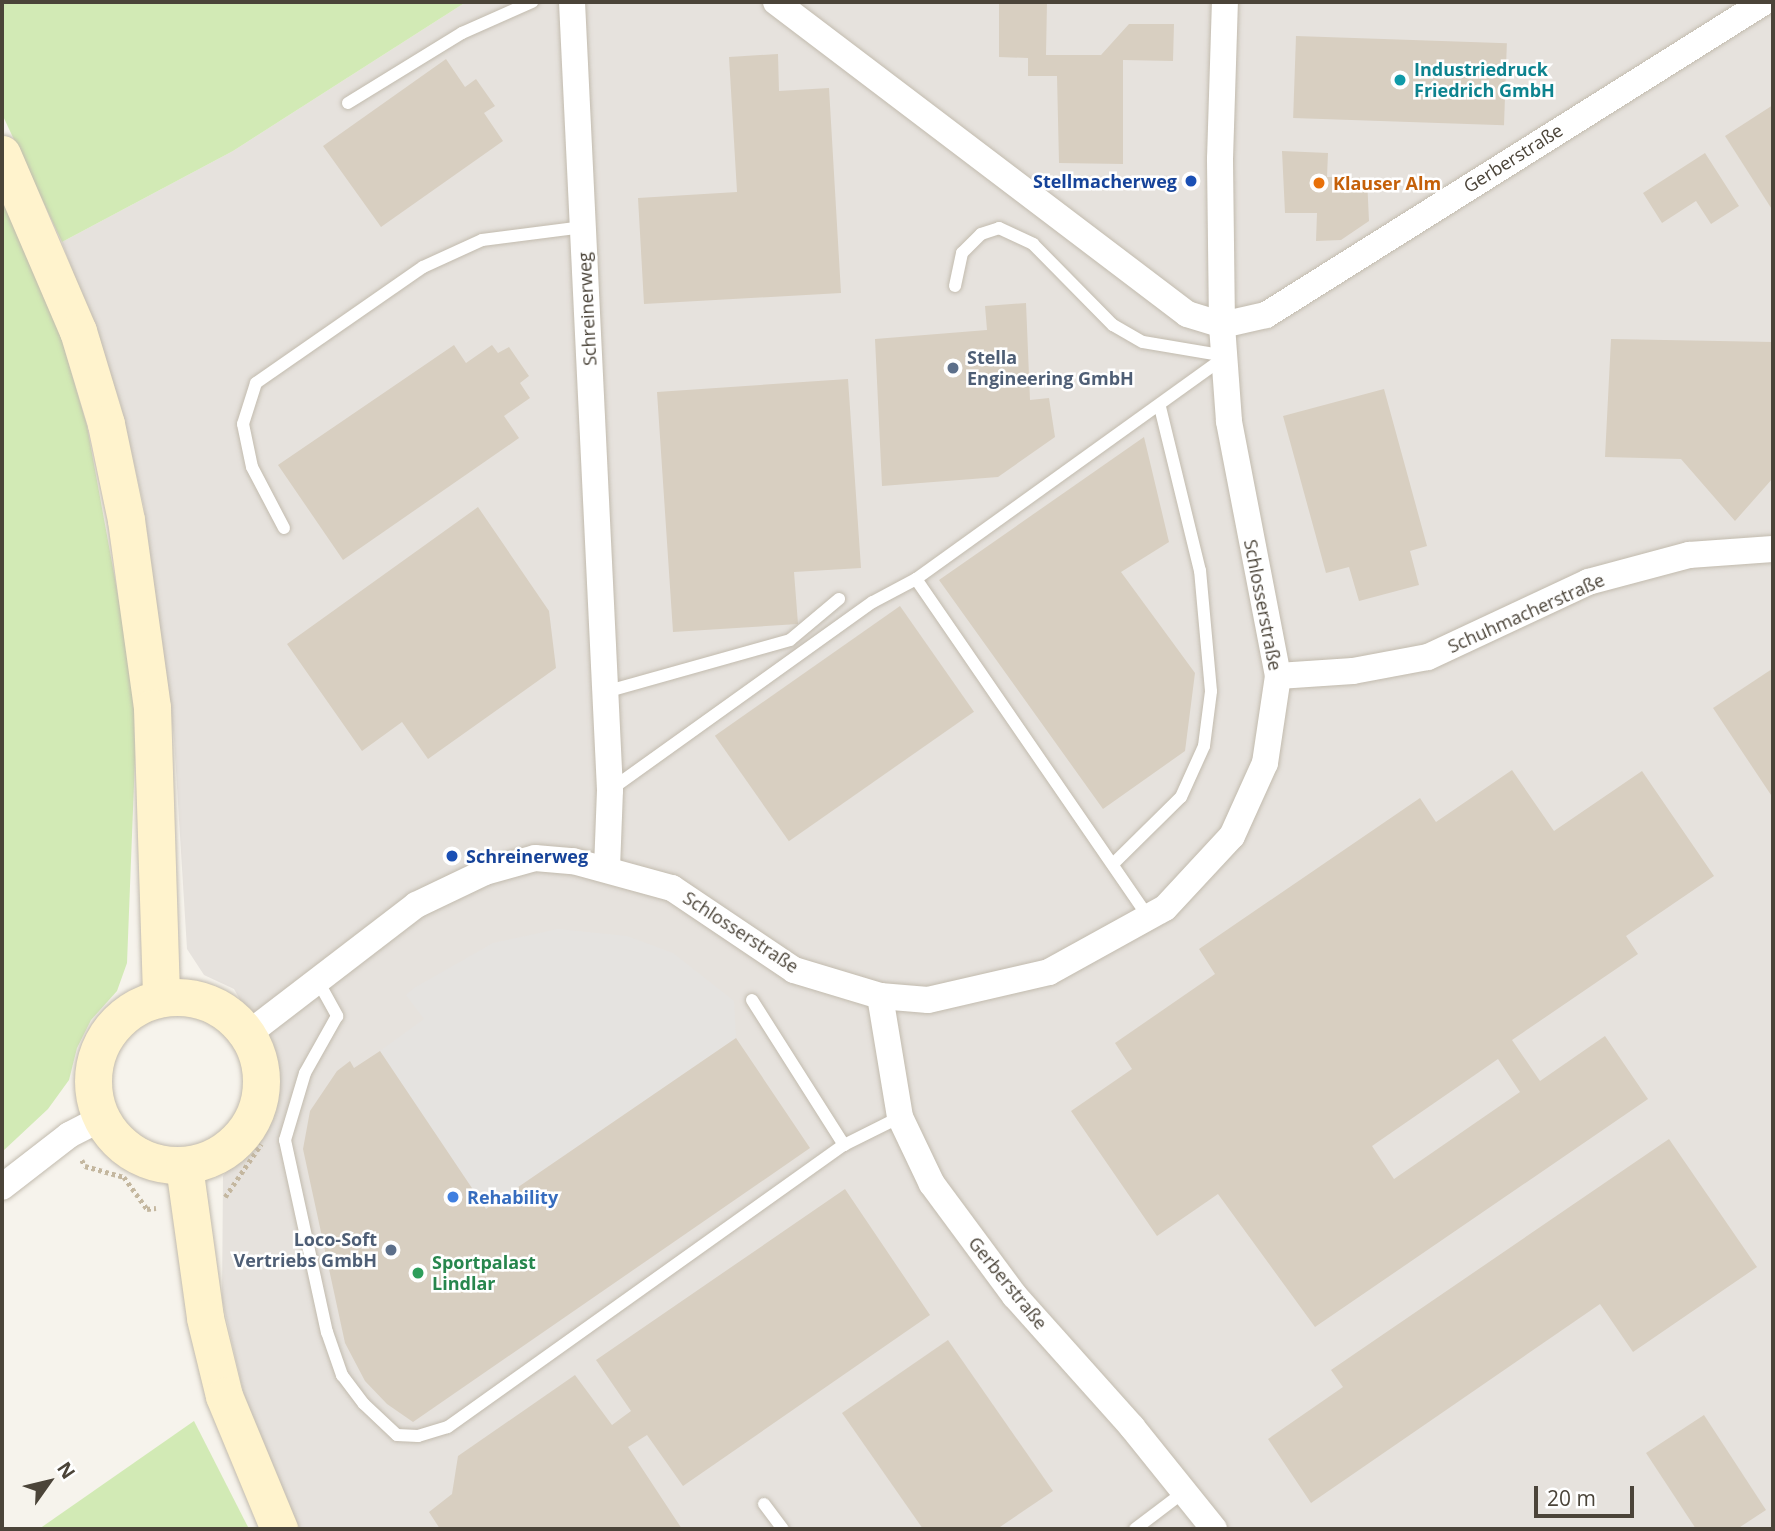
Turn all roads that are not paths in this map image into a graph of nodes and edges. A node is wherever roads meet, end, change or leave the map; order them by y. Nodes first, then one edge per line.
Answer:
1 (531, 2) edge
2 (572, 2) edge
3 (776, 2) edge
4 (1225, 2) edge
5 (1764, 2) edge
6 (348, 103) dead end
7 (2, 154) edge
8 (583, 227) junction
9 (955, 286) dead end
10 (1222, 325) junction
11 (1226, 356) junction
12 (1160, 407) junction
13 (284, 528) dead end
14 (1773, 549) edge
15 (916, 579) junction
16 (839, 599) dead end
17 (1278, 676) junction
18 (605, 692) junction
19 (610, 790) junction
20 (1112, 864) junction
21 (607, 869) junction
22 (1149, 916) junction
23 (319, 983) junction
24 (880, 996) junction
25 (161, 997) junction
26 (752, 1000) dead end
27 (248, 1034) junction
28 (900, 1117) junction
29 (102, 1118) junction
30 (844, 1145) junction
31 (184, 1166) junction
32 (2, 1187) edge
33 (1184, 1492) junction
34 (764, 1504) dead end
35 (279, 1529) edge
36 (783, 1529) edge
37 (1135, 1529) edge
38 (1214, 1529) edge

1 - 6 lane
2 - 8 street, Schreinerweg
3 - 10 street
4 - 10 street, Schlosserstraße
5 - 10 street, Gerberstraße
7 - 25 main road
8 - 13 lane
8 - 18 street, Schreinerweg
9 - 11 lane
10 - 11 street, Schlosserstraße
11 - 12 lane
11 - 17 street, Schlosserstraße
12 - 15 lane
12 - 20 lane
14 - 17 street, Schuhmacherstraße
15 - 19 lane
15 - 20 lane
16 - 18 lane
17 - 22 street, Schlosserstraße
18 - 19 street, Schreinerweg
19 - 21 street, Schreinerweg
20 - 22 lane
21 - 23 street, Schlosserstraße
21 - 24 street, Schlosserstraße
22 - 24 street, Schlosserstraße
23 - 27 street, Schlosserstraße
23 - 30 lane
24 - 28 street, Gerberstraße
25 - 27 main road
25 - 29 main road
26 - 30 lane
27 - 31 main road
28 - 30 lane
28 - 33 street, Gerberstraße
29 - 31 main road
29 - 32 street
31 - 35 main road
33 - 37 lane
33 - 38 street, Gerberstraße
34 - 36 lane

